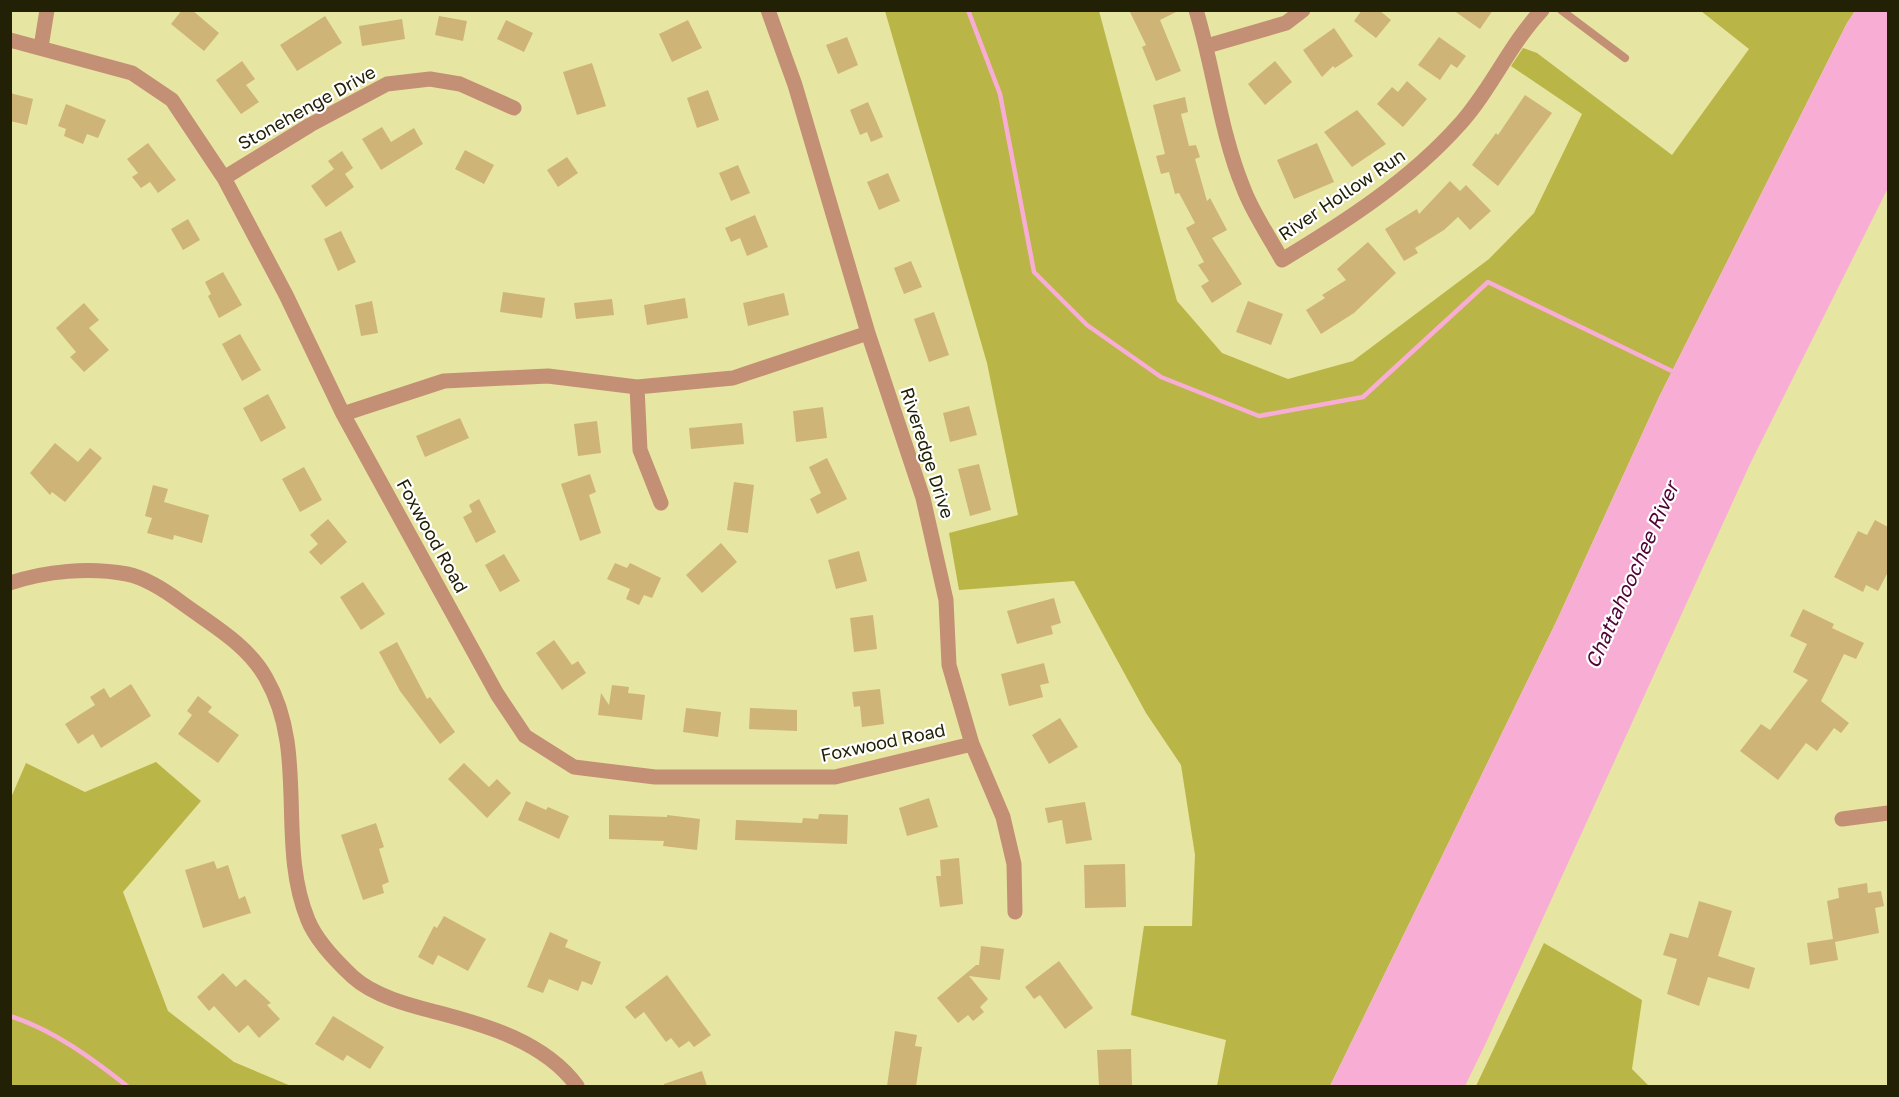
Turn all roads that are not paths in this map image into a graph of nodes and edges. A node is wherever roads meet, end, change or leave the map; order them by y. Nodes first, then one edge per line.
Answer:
1 (47, 10) edge
2 (768, 10) edge
3 (1196, 10) edge
4 (1303, 10) edge
5 (1542, 10) edge
6 (1561, 10) edge
7 (10, 40) edge
8 (1208, 46) junction
9 (41, 47) junction
10 (1625, 58) dead end
11 (514, 108) dead end
12 (224, 178) junction
13 (868, 333) junction
14 (637, 387) junction
15 (343, 414) junction
16 (661, 503) dead end
17 (10, 583) edge
18 (972, 744) junction
19 (1888, 813) edge
20 (1842, 819) dead end
21 (1015, 912) dead end
22 (577, 1086) edge

1 - 9 street
2 - 13 street, Riveredge Drive
3 - 8 street, River Hollow Run
4 - 8 street
5 - 8 street, River Hollow Run
6 - 10 lane
7 - 9 street, Foxwood Road
9 - 12 street, Foxwood Road
11 - 12 street, Stonehenge Drive
12 - 15 street, Foxwood Road
13 - 14 street
13 - 18 street, Riveredge Drive
14 - 15 street
14 - 16 street
15 - 18 street, Foxwood Road
17 - 22 street
18 - 21 street, Riveredge Drive
19 - 20 street

